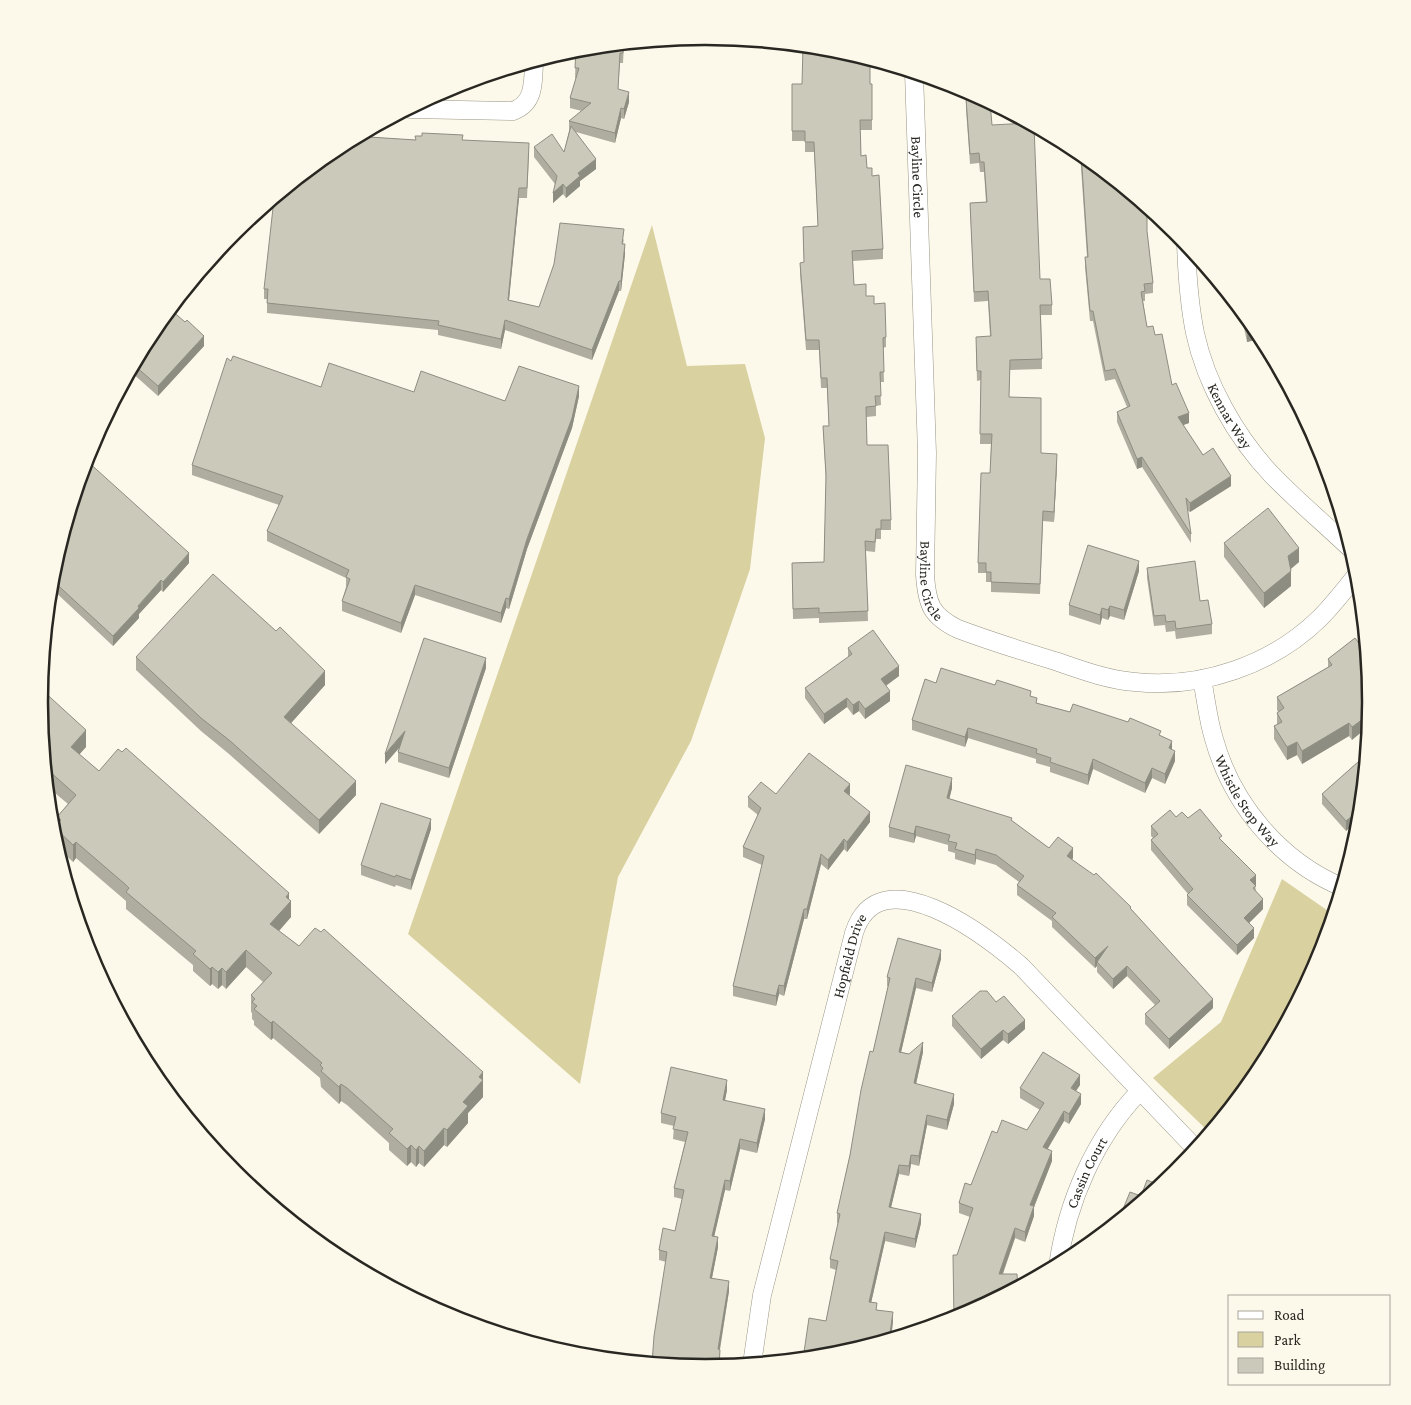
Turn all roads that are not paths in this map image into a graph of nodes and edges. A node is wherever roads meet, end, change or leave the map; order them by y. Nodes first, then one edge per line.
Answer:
1 (533, 68) edge
2 (914, 79) edge
3 (423, 109) edge
4 (1187, 255) edge
5 (1343, 541) edge
6 (1351, 581) edge
7 (1202, 679) junction
8 (1337, 884) edge
9 (1140, 1092) junction
10 (1191, 1145) edge
11 (1060, 1256) edge
12 (753, 1359) edge

1 - 3 street
2 - 7 street, Bayline Circle
4 - 5 street, Kennar Way
6 - 7 street, Bayline Circle
7 - 8 street, Whistle Stop Way
9 - 10 street, Hopfield Drive
9 - 11 street, Cassin Court
9 - 12 street, Hopfield Drive

